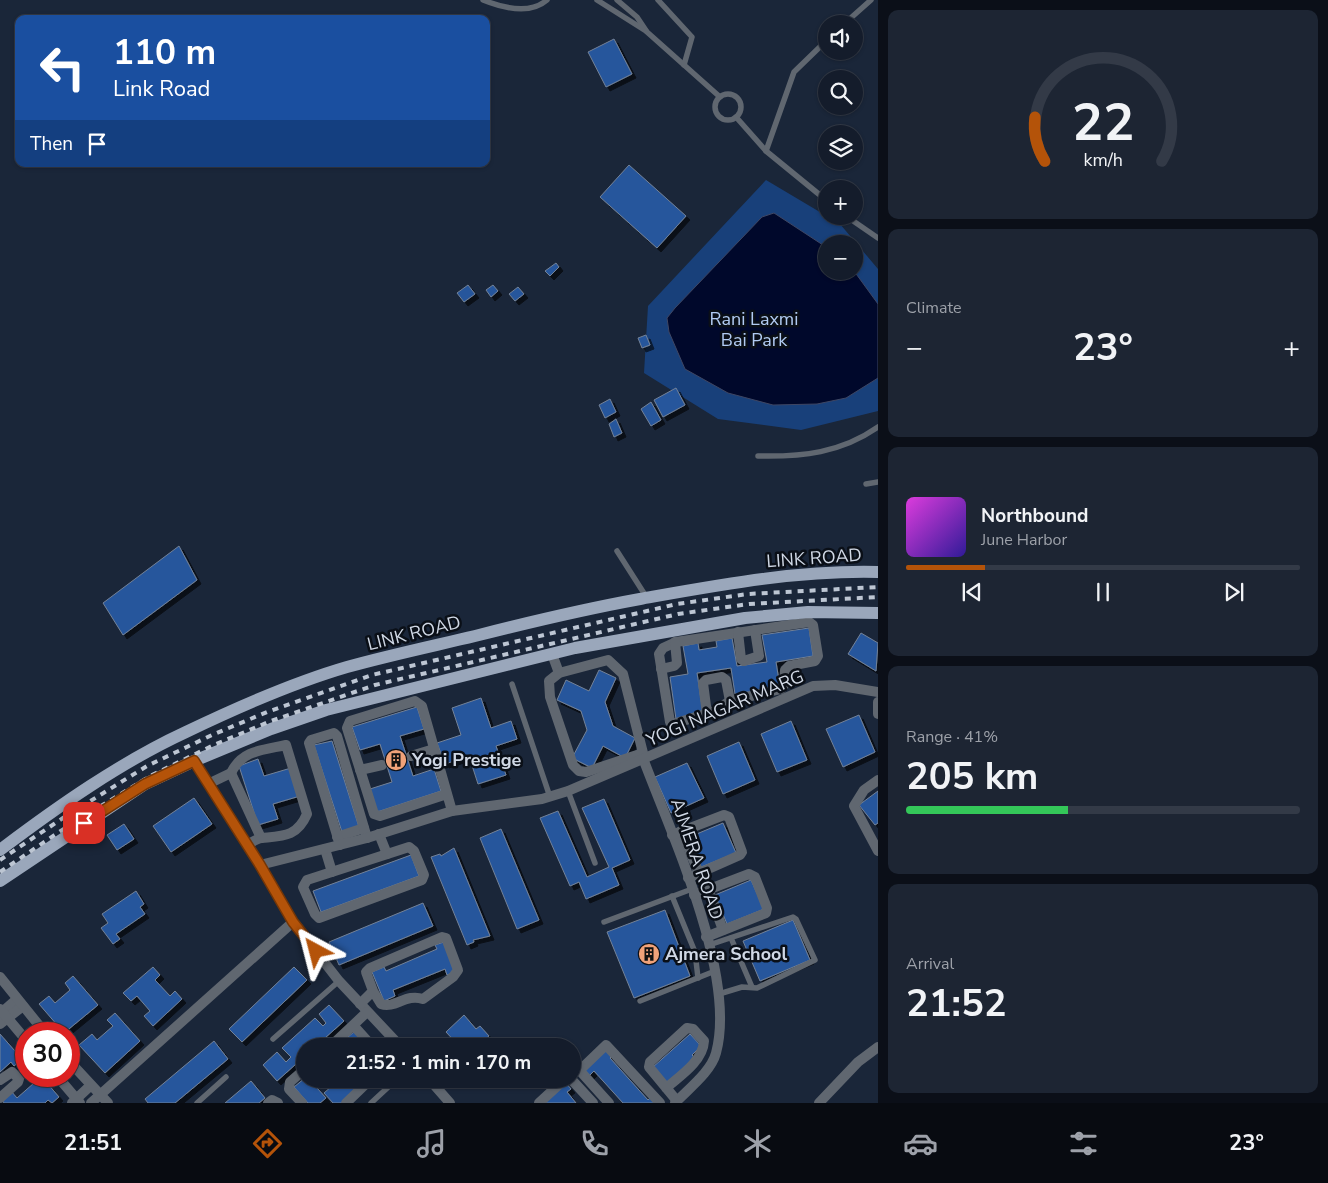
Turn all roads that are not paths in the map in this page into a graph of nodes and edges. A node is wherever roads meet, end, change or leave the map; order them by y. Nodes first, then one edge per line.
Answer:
1 (483, 0) edge
2 (547, 0) edge
3 (597, 0) edge
4 (617, 0) edge
5 (658, 0) edge
6 (871, 0) edge
7 (854, 15) edge
8 (648, 32) junction
9 (818, 49) edge
10 (684, 65) junction
11 (720, 97) junction
12 (736, 117) junction
13 (766, 151) junction
14 (818, 193) edge
15 (859, 225) edge
16 (878, 238) edge
17 (878, 427) edge
18 (758, 456) dead end
19 (878, 482) edge
20 (866, 484) dead end
21 (617, 551) dead end
22 (878, 572) edge
23 (647, 598) junction
24 (878, 613) edge
25 (754, 630) junction
26 (738, 632) junction
27 (675, 642) junction
28 (604, 643) junction
29 (552, 654) junction
30 (608, 660) junction
31 (661, 669) junction
32 (559, 672) junction
33 (512, 684) dead end
34 (878, 692) edge
35 (730, 700) junction
36 (878, 702) edge
37 (711, 713) junction
38 (878, 714) edge
39 (279, 726) junction
40 (718, 727) junction
41 (286, 745) junction
42 (434, 749) junction
43 (411, 756) dead end
44 (643, 756) junction
45 (194, 761) junction
46 (382, 765) dead end
47 (360, 770) junction
48 (231, 773) junction
49 (878, 780) edge
50 (208, 784) junction
51 (568, 792) junction
52 (447, 794) junction
53 (550, 797) junction
54 (452, 811) junction
55 (386, 814) junction
56 (393, 829) junction
57 (365, 833) junction
58 (677, 833) junction
59 (380, 834) junction
60 (261, 838) junction
61 (338, 841) junction
62 (247, 845) junction
63 (325, 848) junction
64 (0, 850) edge
65 (878, 851) edge
66 (387, 854) junction
67 (594, 863) dead end
68 (260, 865) junction
69 (332, 872) junction
70 (700, 873) junction
71 (688, 878) junction
72 (0, 882) edge
73 (708, 890) junction
74 (693, 892) junction
75 (672, 896) junction
76 (293, 922) junction
77 (604, 922) dead end
78 (723, 930) junction
79 (732, 938) junction
80 (707, 941) junction
81 (715, 971) junction
82 (0, 976) edge
83 (698, 978) junction
84 (339, 981) junction
85 (752, 988) junction
86 (373, 991) junction
87 (719, 994) junction
88 (640, 1001) dead end
89 (20, 1002) junction
90 (360, 1004) junction
91 (367, 1012) junction
92 (2, 1015) edge
93 (36, 1022) edge
94 (354, 1026) junction
95 (15, 1029) edge
96 (341, 1038) edge
97 (365, 1038) edge
98 (392, 1038) edge
99 (273, 1039) dead end
100 (703, 1046) junction
101 (717, 1046) junction
102 (878, 1047) edge
103 (80, 1074) edge
104 (226, 1077) dead end
105 (296, 1077) edge
106 (0, 1080) edge
107 (90, 1086) junction
108 (65, 1087) edge
109 (362, 1088) edge
110 (387, 1088) edge
111 (437, 1088) edge
112 (555, 1088) edge
113 (579, 1088) edge
114 (666, 1088) junction
115 (0, 1098) edge
116 (104, 1099) edge
117 (76, 1102) edge
118 (676, 1102) edge
119 (91, 1103) edge
120 (198, 1103) edge
121 (268, 1103) edge
122 (278, 1103) edge
123 (302, 1103) edge
124 (346, 1103) edge
125 (371, 1103) edge
126 (450, 1103) edge
127 (539, 1103) edge
128 (593, 1103) edge
129 (609, 1103) edge
130 (660, 1103) edge
131 (818, 1103) edge

1 - 2 lane
3 - 8 lane
4 - 8 lane
5 - 10 lane
6 - 7 lane
8 - 10 lane
9 - 13 lane
10 - 11 lane
11 - 12 lane
11 - 12 lane
12 - 13 lane
13 - 14 lane
15 - 16 lane
17 - 18 lane
19 - 20 lane
21 - 23 lane
22 - 23 main road, LINK ROAD
23 - 64 main road, LINK ROAD
24 - 28 main road
25 - 26 street
25 - 26 street
25 - 35 street
26 - 27 street
27 - 31 street
27 - 31 street
28 - 29 main road
28 - 30 street
29 - 32 street
29 - 39 main road
30 - 32 street
30 - 44 street, AJMERA ROAD
31 - 37 street
32 - 44 street
33 - 53 lane
34 - 40 street, YOGI NAGAR MARG
35 - 37 street
35 - 37 street
36 - 38 street
37 - 40 street
39 - 41 street
39 - 45 main road
40 - 44 street, YOGI NAGAR MARG
41 - 48 street
41 - 60 street
42 - 43 street
42 - 47 street
42 - 52 street
44 - 51 street
44 - 58 street, AJMERA ROAD
45 - 50 street
45 - 72 main road
46 - 47 street
47 - 55 street
48 - 50 street
48 - 60 street
49 - 65 street
50 - 62 street
51 - 53 street
51 - 67 lane
52 - 54 street
52 - 55 street
53 - 54 street
54 - 56 street
55 - 56 street
56 - 59 street
57 - 59 street
57 - 61 street
57 - 61 street
58 - 70 street
58 - 70 street
58 - 71 street, AJMERA ROAD
59 - 66 street
60 - 62 street
61 - 63 street
62 - 68 street
63 - 68 street
63 - 69 street
66 - 69 street
66 - 69 street
68 - 76 street
70 - 71 street
71 - 74 street, AJMERA ROAD
73 - 74 street
73 - 78 street
73 - 78 street
74 - 75 lane
74 - 80 street, AJMERA ROAD
75 - 77 lane
75 - 83 lane
76 - 84 street
76 - 116 street
78 - 80 street
79 - 80 lane
79 - 85 lane
79 - 85 lane
80 - 81 street, AJMERA ROAD
81 - 83 lane
81 - 87 street, AJMERA ROAD
82 - 89 street
83 - 88 lane
84 - 90 street
84 - 99 lane
85 - 87 lane
86 - 86 street
86 - 90 street
87 - 101 street, AJMERA ROAD
89 - 92 street
89 - 93 street
90 - 91 street
91 - 94 street
91 - 98 street
92 - 95 street
94 - 96 street
94 - 97 street
100 - 101 street
100 - 114 street
100 - 114 street
101 - 118 street, AJMERA ROAD
102 - 131 street
103 - 107 street
104 - 120 lane
105 - 123 street
106 - 115 street
107 - 116 street
107 - 117 street
108 - 117 street
109 - 124 street
110 - 125 lane
111 - 126 street
112 - 127 street
113 - 128 street
114 - 118 street
116 - 119 street
121 - 122 street
129 - 130 street

